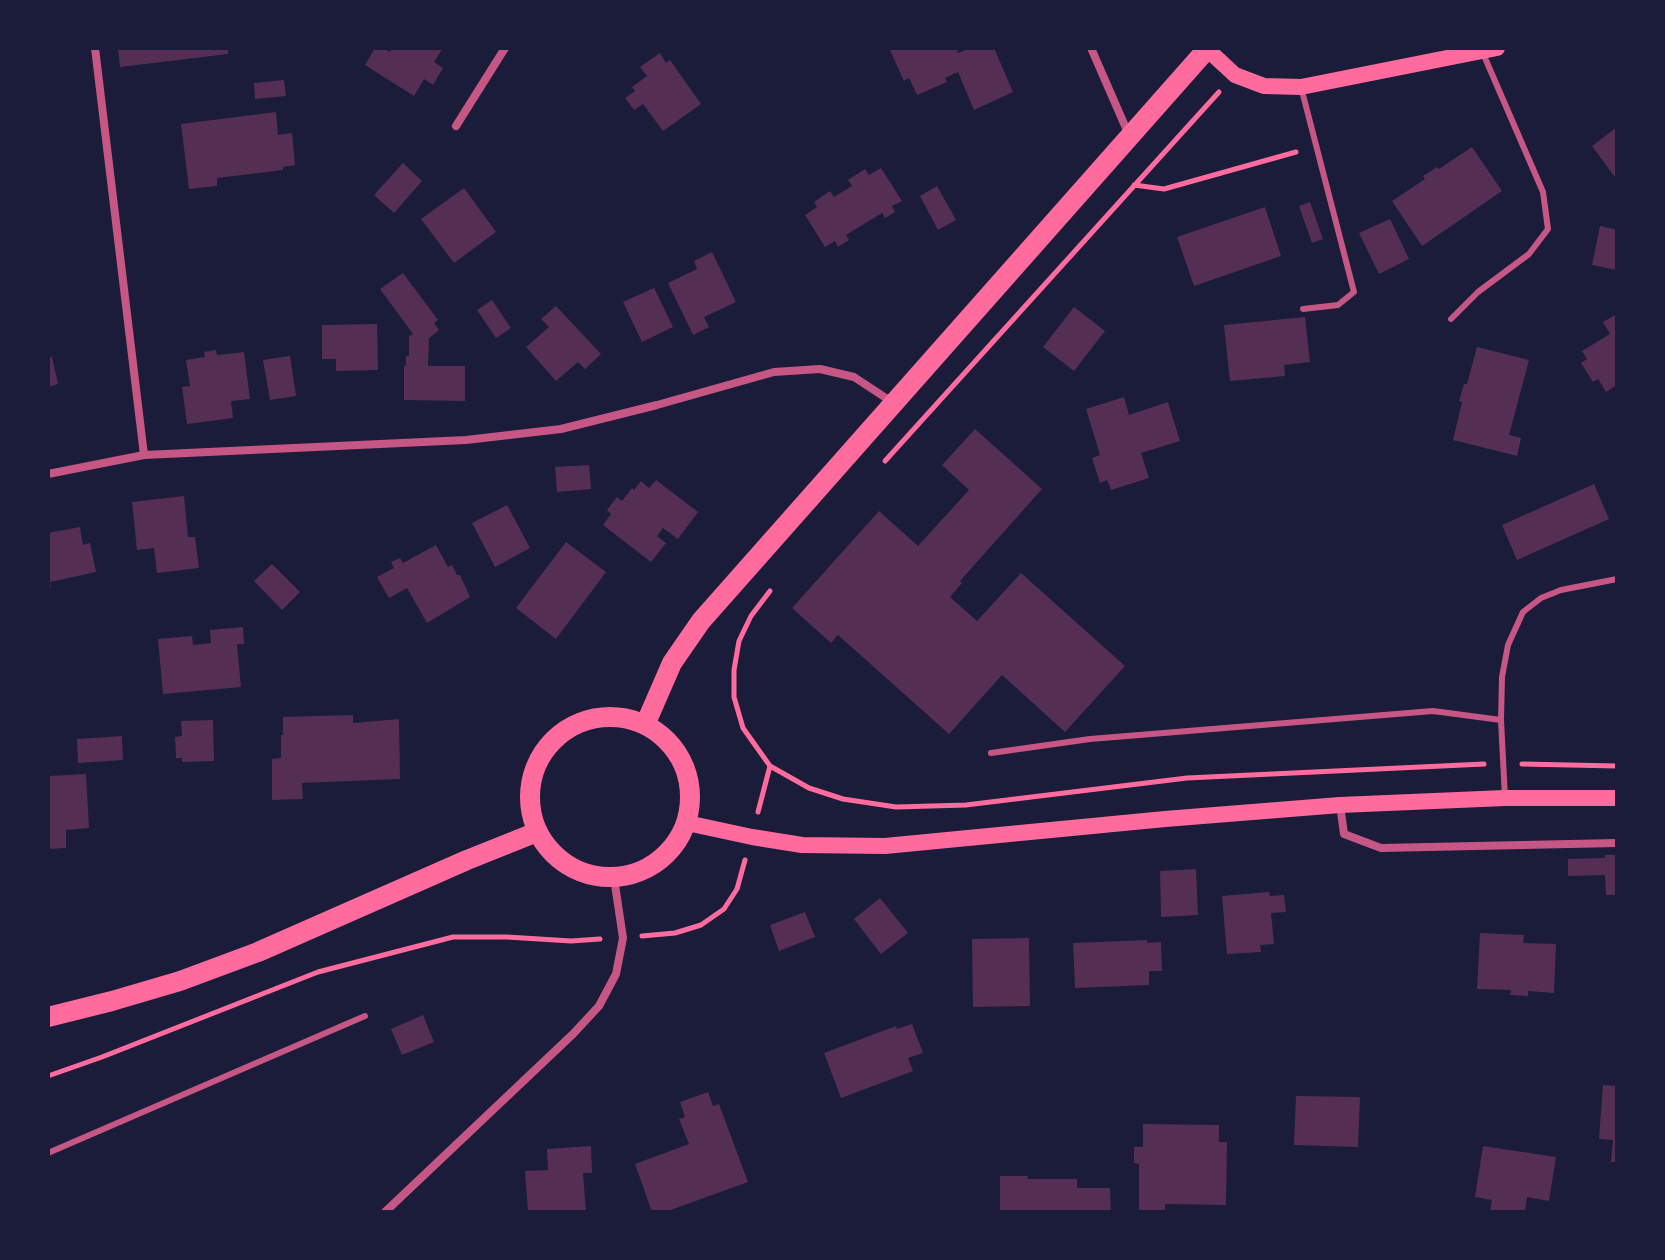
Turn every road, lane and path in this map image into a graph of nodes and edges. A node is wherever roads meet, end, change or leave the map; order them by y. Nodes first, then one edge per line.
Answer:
1 (95, 48) edge
2 (505, 48) edge
3 (1091, 48) edge
4 (1208, 49) edge
5 (1489, 50) edge
6 (1235, 75) junction
7 (1301, 87) junction
8 (456, 126) dead end
9 (1130, 137) junction
10 (1317, 147) junction
11 (1134, 185) junction
12 (1303, 309) dead end
13 (1451, 319) dead end
14 (893, 402) junction
15 (144, 455) junction
16 (882, 465) dead end
17 (48, 474) edge
18 (1617, 579) edge
19 (777, 581) dead end
20 (1501, 720) junction
21 (645, 725) junction
22 (991, 753) dead end
23 (1504, 763) junction
24 (770, 766) junction
25 (1617, 766) edge
26 (1505, 798) junction
27 (1617, 798) edge
28 (1340, 805) junction
29 (687, 823) junction
30 (537, 832) junction
31 (752, 837) junction
32 (1617, 843) edge
33 (614, 878) junction
34 (623, 938) junction
35 (365, 1016) dead end
36 (48, 1017) edge
37 (48, 1076) edge
38 (48, 1153) edge
39 (385, 1212) edge

1 - 15 street
2 - 8 street
3 - 9 street
4 - 6 main road
4 - 9 main road
5 - 7 main road
5 - 13 lane
6 - 7 main road
6 - 11 path
7 - 10 lane
9 - 14 main road
10 - 11 path
10 - 12 lane
11 - 16 path
14 - 15 street
14 - 21 main road
15 - 17 street
18 - 20 lane
19 - 24 path
20 - 22 lane
20 - 23 lane
21 - 29 main road
21 - 30 main road
23 - 24 path
23 - 25 path
23 - 26 lane
24 - 31 path
26 - 27 main road
26 - 28 main road
28 - 31 main road
28 - 32 street
29 - 31 main road
29 - 33 main road
30 - 33 main road
30 - 36 main road
31 - 34 path
33 - 34 street
34 - 37 path
34 - 39 street
35 - 38 lane

